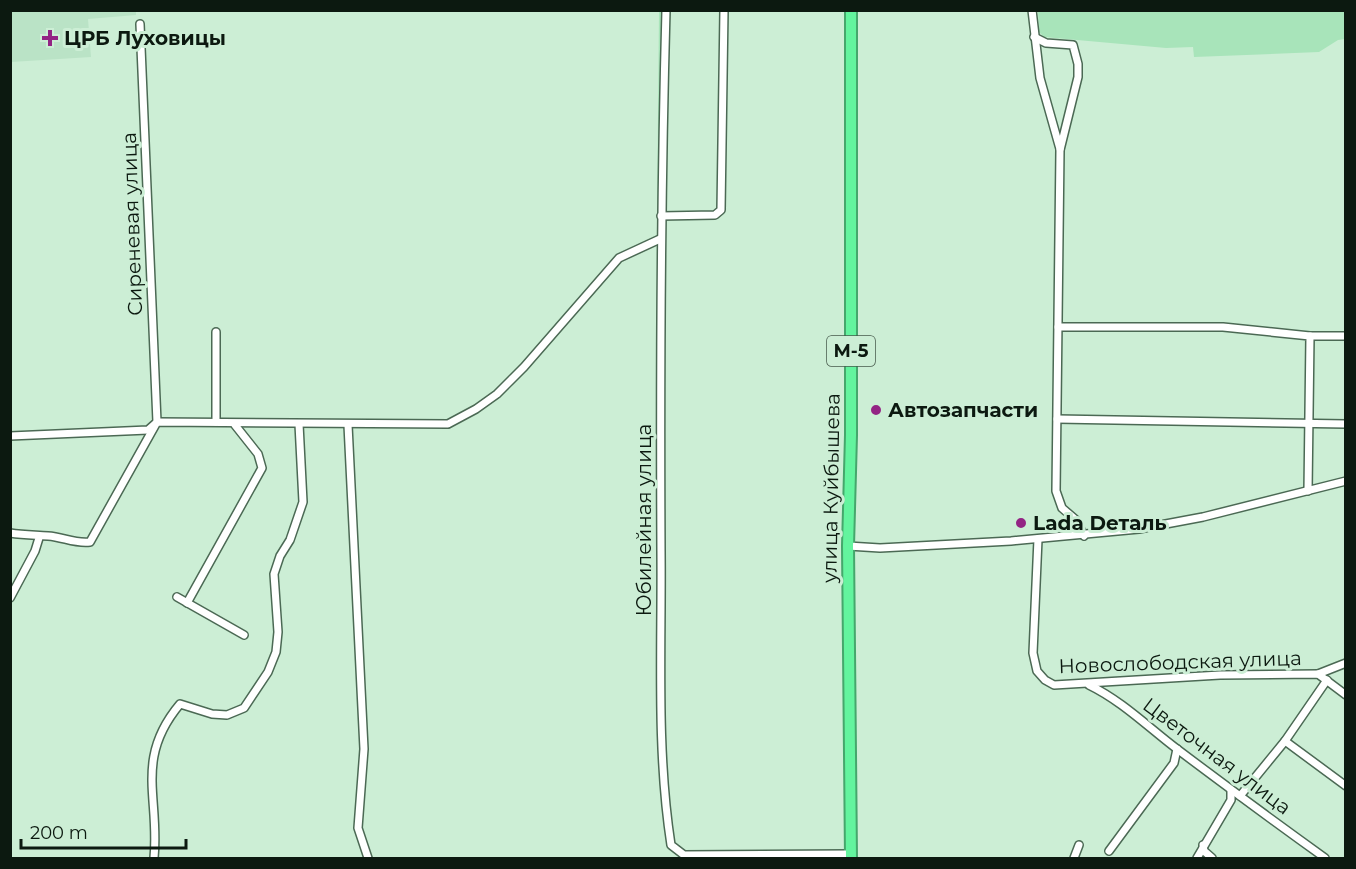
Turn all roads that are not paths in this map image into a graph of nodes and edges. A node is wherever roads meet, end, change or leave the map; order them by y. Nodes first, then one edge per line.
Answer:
1 (666, 10) edge
2 (724, 10) edge
3 (850, 10) edge
4 (1032, 10) edge
5 (140, 24) dead end
6 (1034, 36) junction
7 (1060, 150) junction
8 (661, 216) junction
9 (660, 239) junction
10 (1058, 327) junction
11 (216, 332) dead end
12 (1310, 336) junction
13 (1346, 336) edge
14 (1057, 419) junction
15 (157, 422) junction
16 (216, 422) junction
17 (1309, 423) junction
18 (299, 424) junction
19 (1346, 424) edge
20 (236, 425) junction
21 (348, 425) junction
22 (10, 436) edge
23 (1346, 481) edge
24 (1308, 490) junction
25 (10, 532) edge
26 (1084, 536) junction
27 (39, 538) junction
28 (1038, 539) junction
29 (848, 546) junction
30 (177, 597) dead end
31 (10, 598) edge
32 (187, 603) junction
33 (244, 635) dead end
34 (1346, 663) edge
35 (1318, 674) junction
36 (1327, 680) junction
37 (1086, 684) junction
38 (1346, 695) edge
39 (1285, 741) junction
40 (1177, 749) junction
41 (1346, 786) edge
42 (1231, 790) junction
43 (1240, 796) junction
44 (1079, 845) dead end
45 (1203, 845) junction
46 (1109, 851) dead end
47 (851, 856) edge
48 (154, 858) edge
49 (368, 858) edge
50 (1074, 858) edge
51 (1197, 858) edge
52 (1212, 858) edge
53 (1325, 858) edge

1 - 8 street, Юбилейная улица
2 - 8 street
3 - 29 highway, улица Куйбышева / М-5
4 - 6 street
5 - 15 street, Сиреневая улица
6 - 7 street
6 - 7 street
7 - 10 street
8 - 9 street, Юбилейная улица
9 - 21 street
9 - 47 street, Юбилейная улица
10 - 12 street
10 - 14 street
11 - 16 street
12 - 13 street
12 - 17 street
14 - 17 street
14 - 26 street
15 - 16 street
15 - 22 street
15 - 27 street
16 - 20 street
17 - 19 street
17 - 24 street
18 - 20 street
18 - 21 street
18 - 48 street
20 - 32 street
21 - 49 street
23 - 24 street
24 - 26 street
25 - 27 street
26 - 28 street
27 - 31 street
28 - 29 street
28 - 37 street, Новослободская улица
29 - 47 highway, улица Куйбышева / М-5
30 - 32 street
32 - 33 street
34 - 35 street
35 - 36 street, Новослободская улица
35 - 37 street, Новослободская улица
36 - 38 street, Новослободская улица
36 - 39 street
37 - 40 street, Цветочная улица
39 - 41 street
39 - 43 street
40 - 42 street, Цветочная улица
40 - 46 street
42 - 43 street, Цветочная улица
42 - 45 street
43 - 53 street, Цветочная улица
44 - 50 street
45 - 51 street
45 - 52 street

